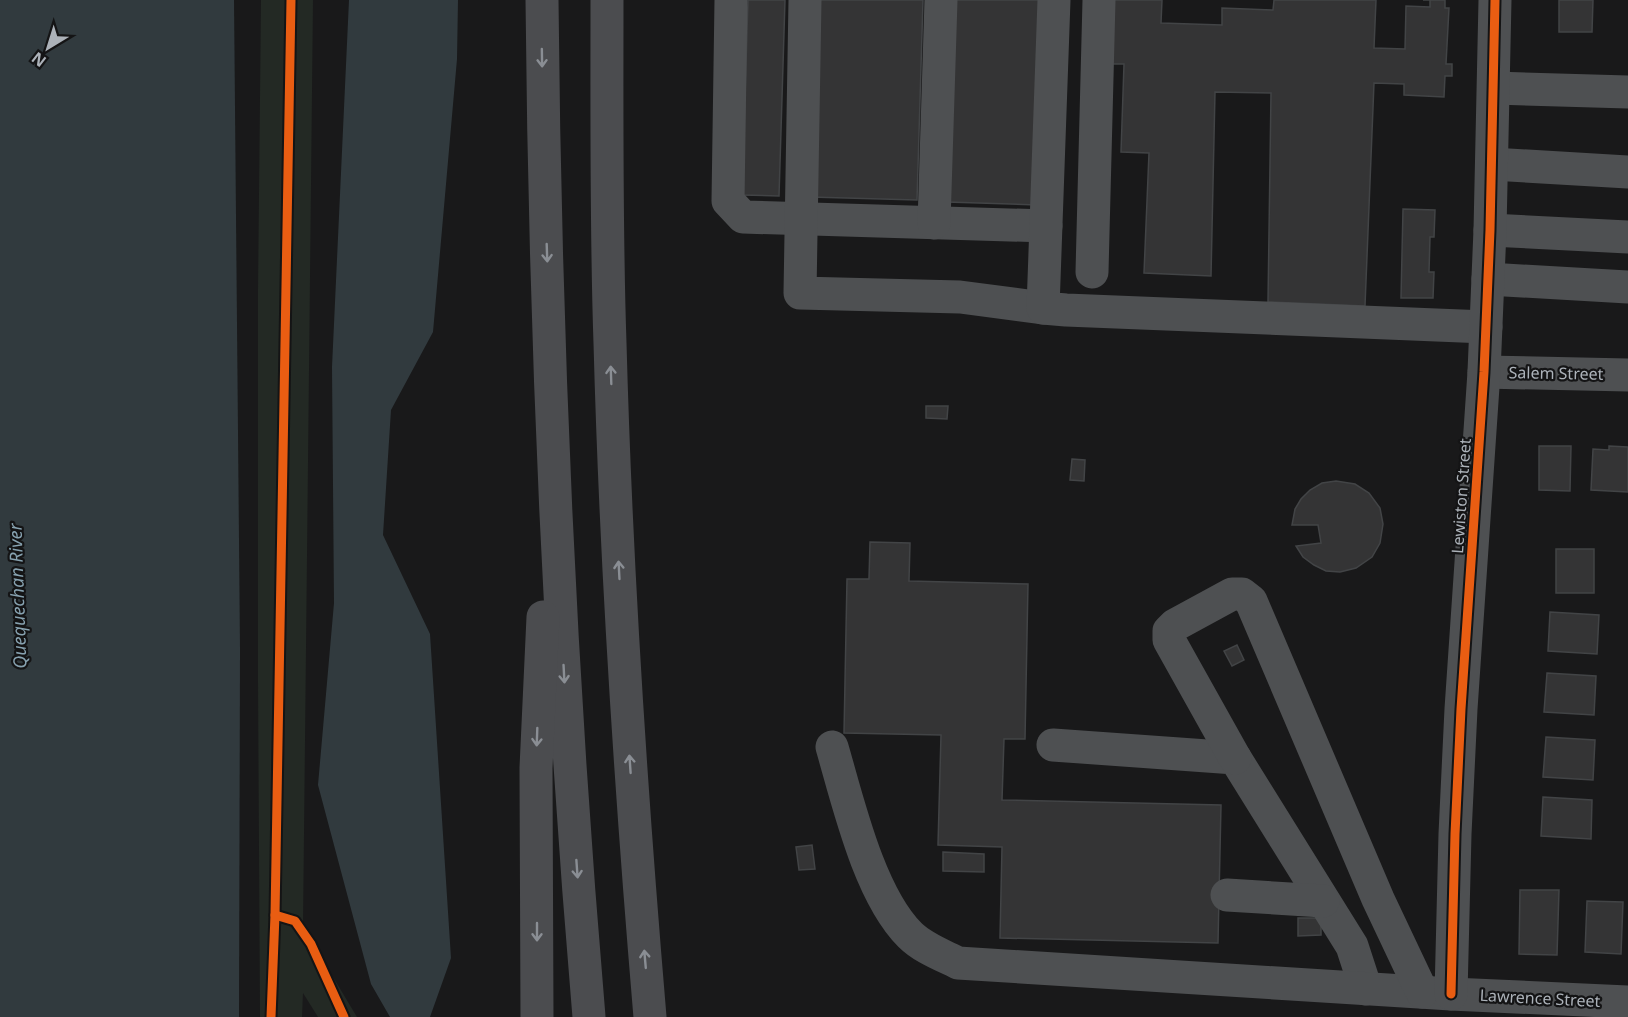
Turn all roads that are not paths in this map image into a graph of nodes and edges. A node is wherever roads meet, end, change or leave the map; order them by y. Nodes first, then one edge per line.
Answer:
1 (542, 0) edge
2 (607, 0) edge
3 (731, 0) edge
4 (805, 0) edge
5 (941, 0) edge
6 (1054, 0) edge
7 (1099, 0) edge
8 (1495, 0) edge
9 (1494, 88) junction
10 (1628, 92) edge
11 (1492, 164) junction
12 (1628, 172) edge
13 (802, 219) junction
14 (934, 223) junction
15 (1046, 226) junction
16 (1490, 230) junction
17 (1628, 237) edge
18 (1092, 272) dead end
19 (1488, 279) junction
20 (1628, 287) edge
21 (1043, 308) junction
22 (1486, 327) junction
23 (1484, 372) junction
24 (1628, 375) edge
25 (553, 427) junction
26 (1053, 745) dead end
27 (832, 747) dead end
28 (1235, 758) junction
29 (1227, 894) dead end
30 (1323, 901) junction
31 (1366, 989) junction
32 (1436, 993) junction
33 (1628, 1002) edge
34 (537, 1017) edge
35 (589, 1017) edge
36 (650, 1017) edge

1 -> 25 highway
36 -> 2 highway
3 - 13 street
4 - 13 street
5 - 14 street
6 - 15 street
7 - 18 street
8 - 9 street, Lewiston Street
9 - 10 street
9 - 11 street, Lewiston Street
11 - 12 street
11 - 16 street, Lewiston Street
13 - 14 street
13 - 21 street
14 - 15 street
15 - 21 street
16 - 17 street
16 - 19 street, Lewiston Street
19 - 20 street
19 - 22 street, Lewiston Street
21 - 22 street
22 - 23 street, Lewiston Street
23 - 24 street, Salem Street
23 - 32 street, Lewiston Street
25 -> 34 highway
25 -> 35 highway
26 - 28 street
27 - 31 street, Lawrence Street
28 - 30 street
28 - 32 street
29 - 30 street
30 - 31 street
31 - 32 street, Lawrence Street
32 - 33 street, Lawrence Street

